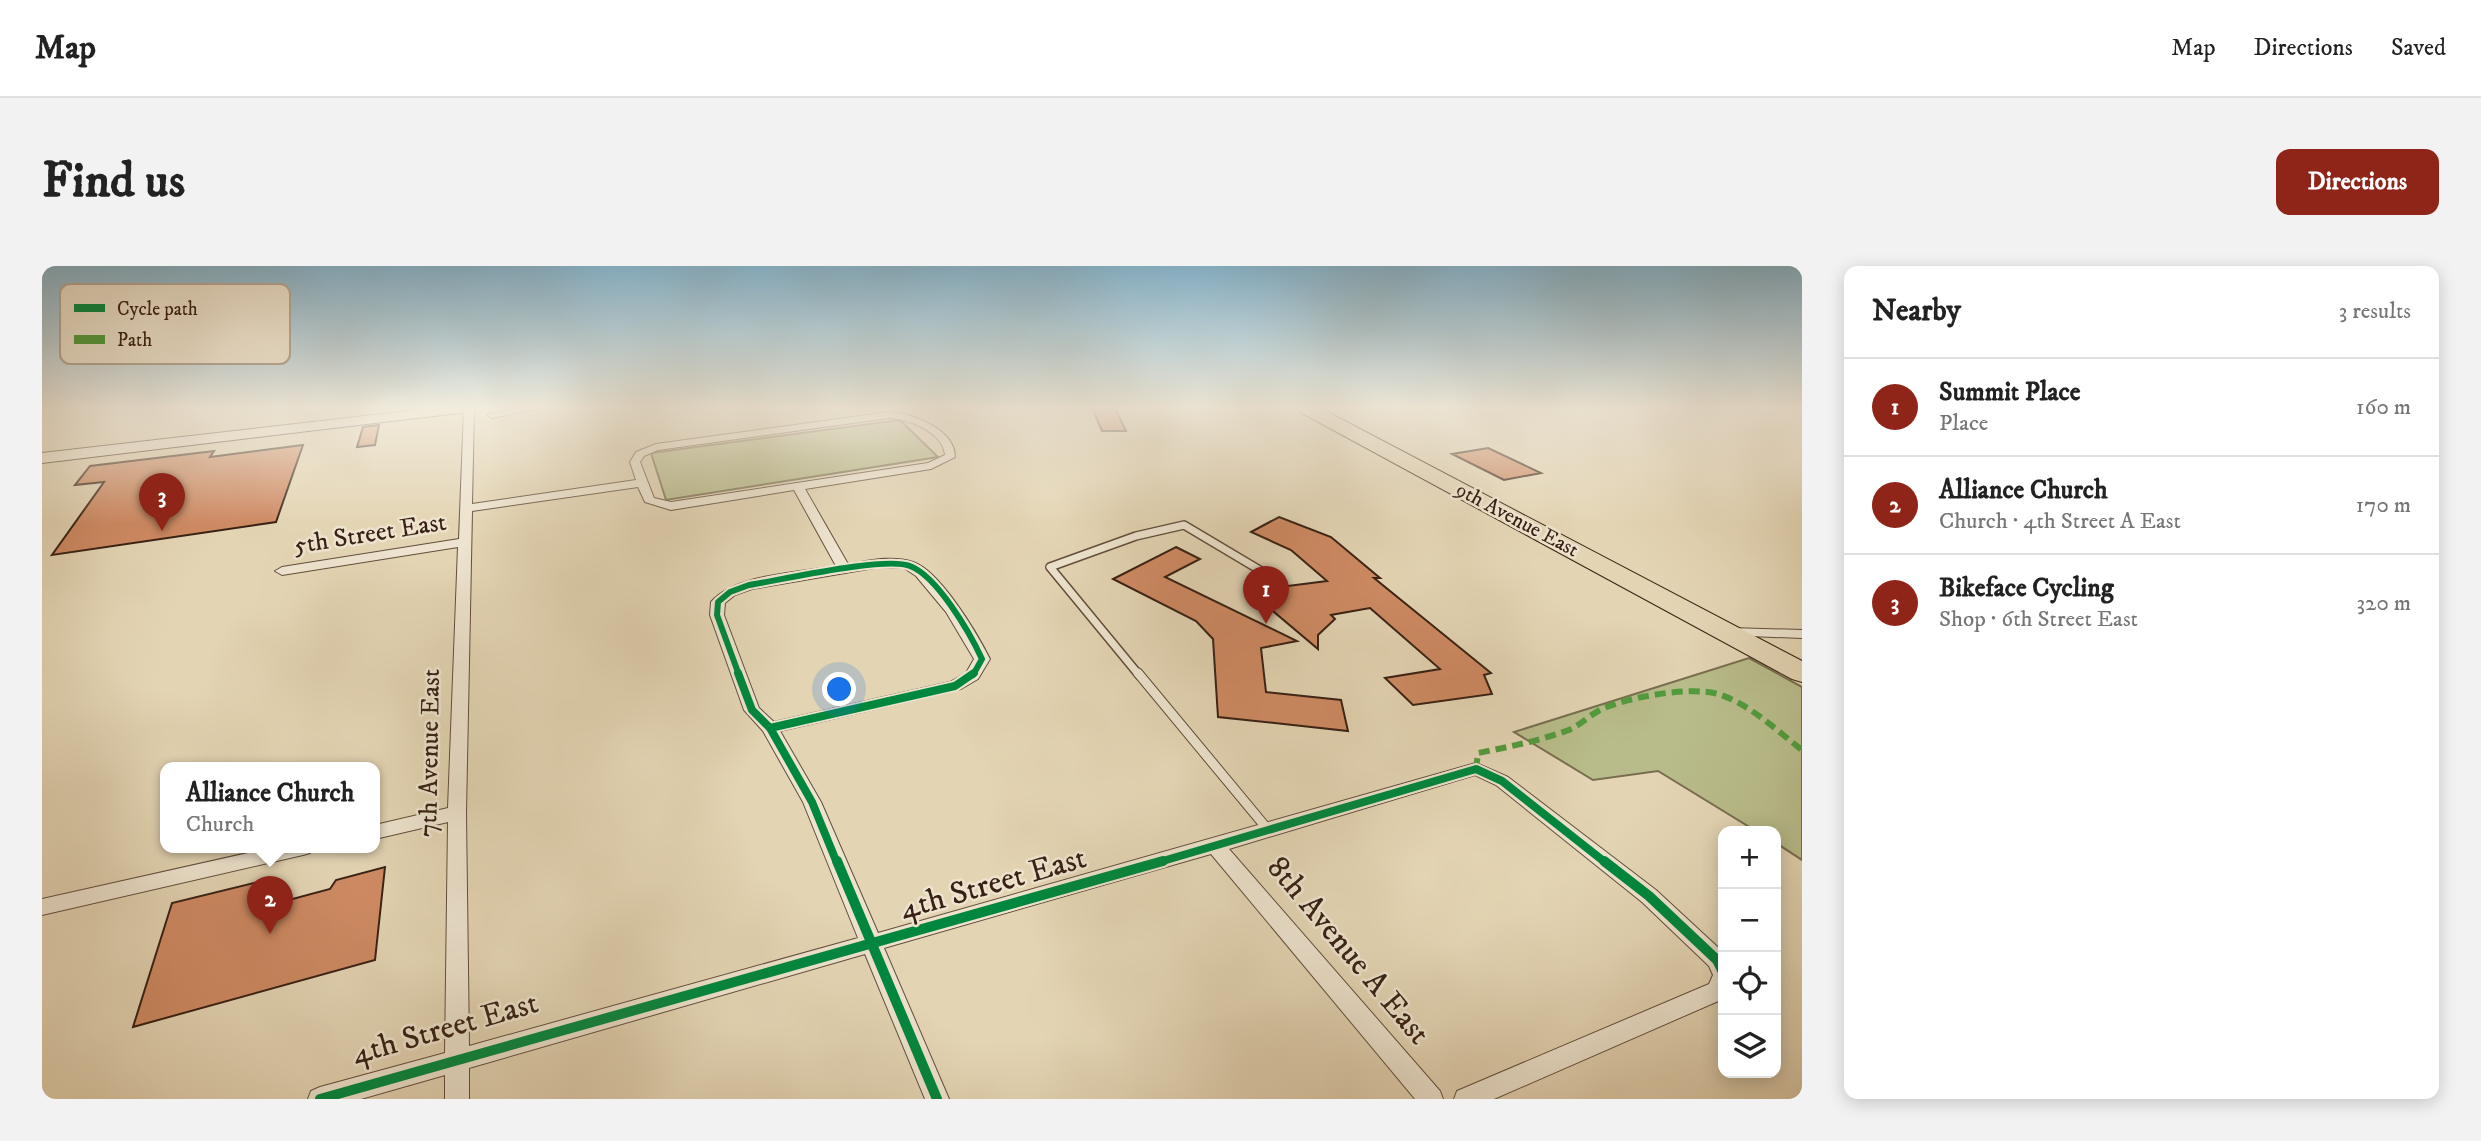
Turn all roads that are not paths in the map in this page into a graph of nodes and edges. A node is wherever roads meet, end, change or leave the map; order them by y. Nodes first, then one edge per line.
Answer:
1 (137, 447) edge
2 (468, 447) edge
3 (666, 447) edge
4 (947, 447) edge
5 (1380, 447) edge
6 (42, 458) edge
7 (641, 483) junction
8 (798, 487) junction
9 (467, 508) junction
10 (466, 542) junction
11 (845, 569) junction
12 (282, 571) dead end
13 (1263, 572) dead end
14 (1726, 632) junction
15 (1802, 634) edge
16 (1802, 673) edge
17 (770, 728) junction
18 (457, 813) junction
19 (380, 831) edge
20 (1269, 831) junction
21 (1215, 846) junction
22 (281, 853) edge
23 (42, 907) edge
24 (872, 943) junction
25 (1718, 962) edge
26 (1718, 991) edge
27 (457, 1059) junction
28 (320, 1099) edge
29 (457, 1099) edge
30 (937, 1099) edge
31 (1431, 1099) edge
32 (1466, 1099) edge

1 - 6 main road
2 - 9 street, 7th Avenue East
3 - 7 street
4 - 8 street
5 - 14 highway, 9th Avenue East
7 - 8 street
7 - 9 street, 5th Street East
8 - 11 street
9 - 10 street, 7th Avenue East
10 - 12 street, 5th Street East
10 - 18 street, 7th Avenue East
11 - 17 street
11 - 17 street
13 - 20 lane
14 - 15 street
14 - 16 highway, 9th Avenue East
17 - 24 street
18 - 19 street
18 - 27 street, 7th Avenue East
20 - 21 street, 4th Street East
20 - 25 street, 4th Street East
21 - 24 street, 4th Street East
21 - 31 street, 8th Avenue A East
22 - 23 street
24 - 27 street, 4th Street East
24 - 30 street
26 - 32 street
27 - 28 street, 4th Street East
27 - 29 street, 7th Avenue East

